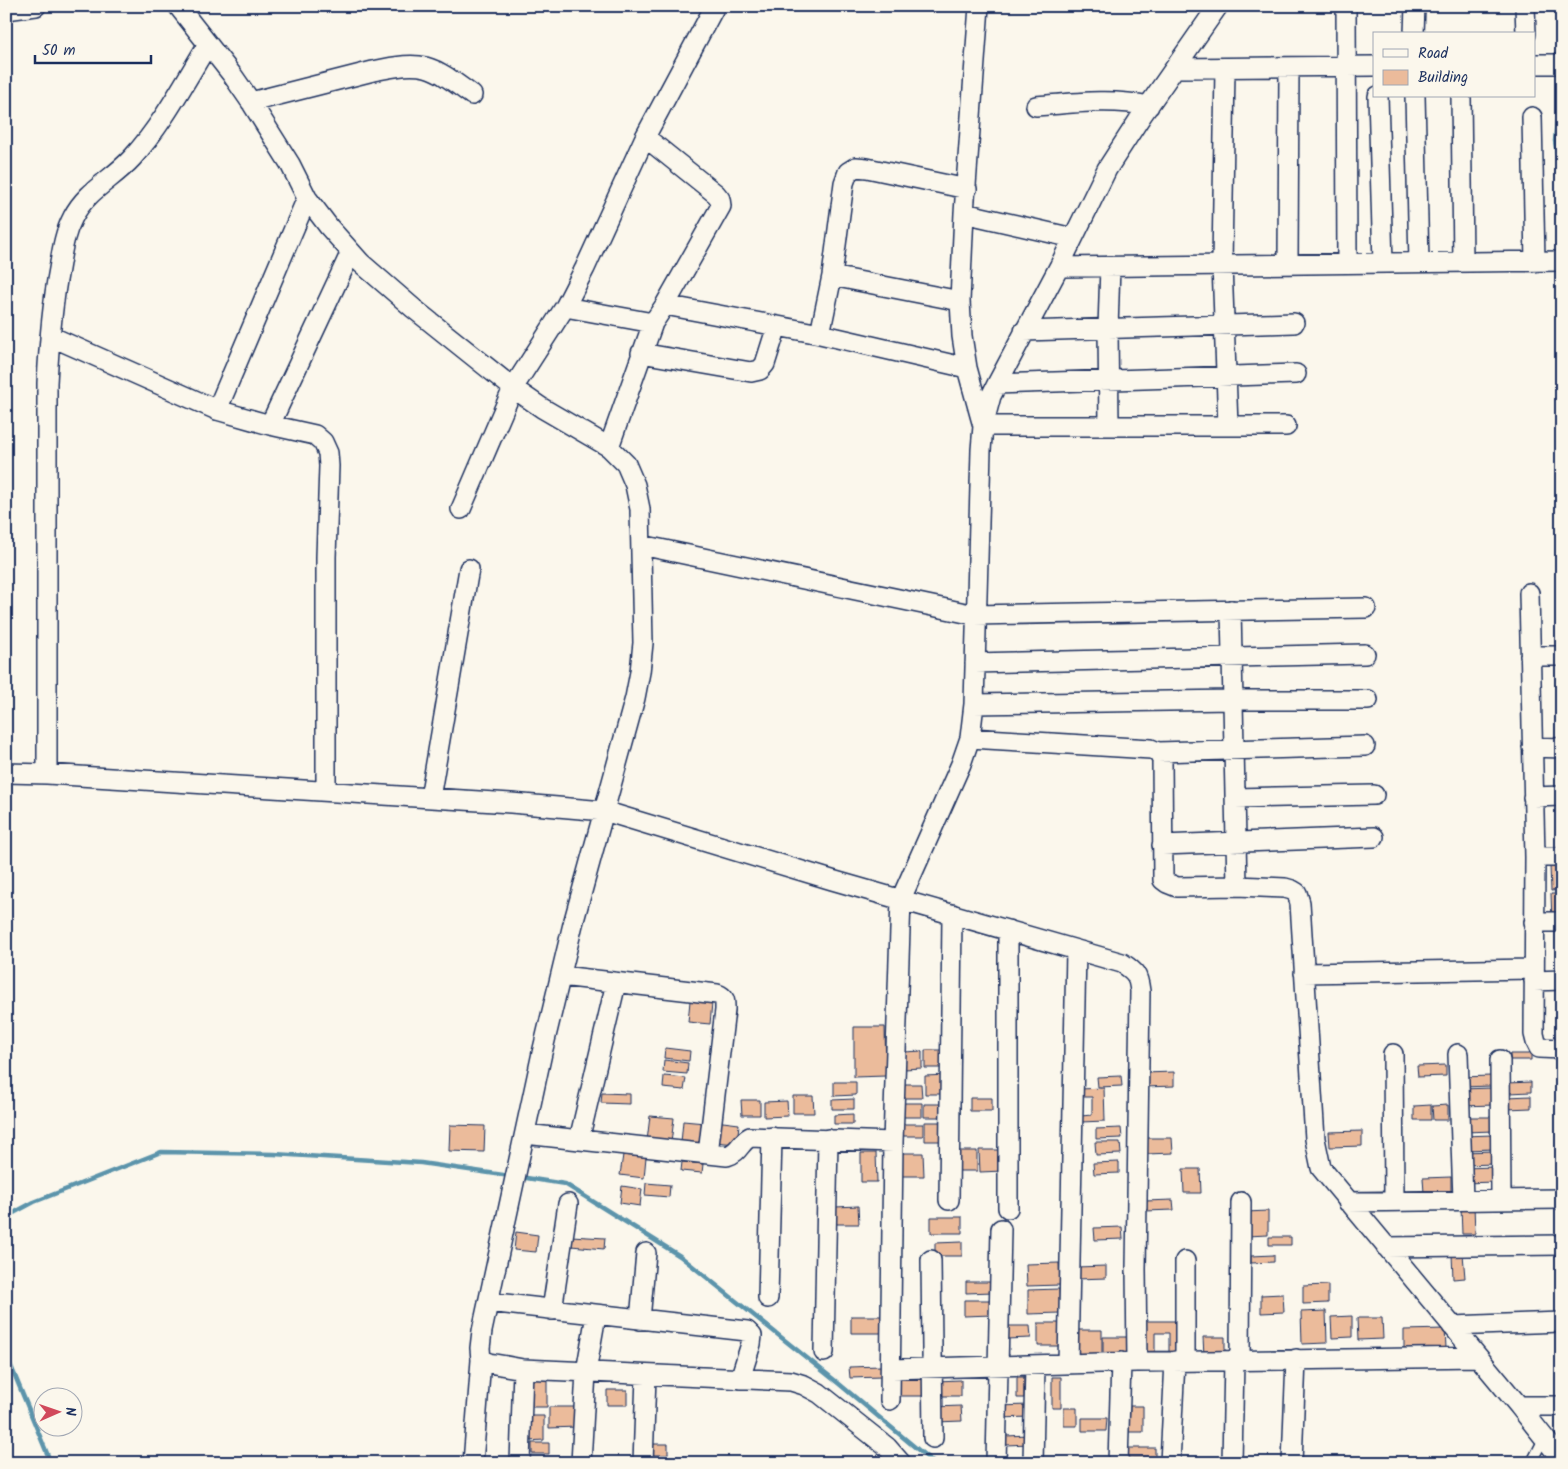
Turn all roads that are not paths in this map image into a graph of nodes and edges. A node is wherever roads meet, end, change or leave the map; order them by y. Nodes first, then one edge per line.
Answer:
1 (36, 6) edge
2 (178, 6) edge
3 (714, 6) edge
4 (979, 6) edge
5 (1218, 6) edge
6 (1346, 6) edge
7 (1415, 6) edge
8 (1525, 6) edge
9 (6, 10) edge
10 (1414, 32) edge
11 (1526, 32) edge
12 (208, 44) junction
13 (1536, 64) edge
14 (1561, 64) edge
15 (1373, 66) edge
16 (1289, 67) junction
17 (1346, 67) junction
18 (1175, 68) junction
19 (1225, 68) junction
20 (472, 95) dead end
21 (1378, 98) edge
22 (1415, 98) edge
23 (1461, 98) edge
24 (251, 102) junction
25 (1036, 106) dead end
26 (1149, 106) junction
27 (1532, 117) dead end
28 (645, 137) junction
29 (967, 189) junction
30 (308, 198) junction
31 (964, 213) junction
32 (1073, 238) junction
33 (351, 252) junction
34 (1559, 261) edge
35 (1419, 262) junction
36 (1463, 262) junction
37 (1535, 262) junction
38 (1347, 263) junction
39 (1383, 263) junction
40 (1288, 264) junction
41 (1222, 265) junction
42 (1110, 266) junction
43 (1059, 267) junction
44 (832, 276) junction
45 (960, 301) junction
46 (665, 305) junction
47 (565, 307) junction
48 (653, 323) junction
49 (1294, 323) dead end
50 (1224, 325) junction
51 (777, 326) junction
52 (1108, 328) junction
53 (1024, 331) junction
54 (820, 334) junction
55 (50, 336) junction
56 (642, 353) junction
57 (967, 368) junction
58 (1296, 374) dead end
59 (1226, 377) junction
60 (1109, 380) junction
61 (997, 384) junction
62 (513, 388) junction
63 (217, 410) junction
64 (270, 426) junction
65 (983, 426) junction
66 (1110, 426) junction
67 (1228, 426) junction
68 (1286, 426) dead end
69 (610, 447) junction
70 (461, 509) dead end
71 (641, 545) junction
72 (469, 569) dead end
73 (1529, 593) dead end
74 (1366, 608) dead end
75 (1231, 610) junction
76 (975, 615) junction
77 (1365, 654) dead end
78 (1530, 656) junction
79 (1562, 656) edge
80 (1232, 657) junction
81 (975, 663) junction
82 (1232, 700) junction
83 (1368, 700) dead end
84 (974, 704) junction
85 (970, 738) junction
86 (1365, 746) dead end
87 (1532, 747) junction
88 (1562, 748) edge
89 (1234, 750) junction
90 (1158, 752) junction
91 (6, 773) edge
92 (47, 774) junction
93 (326, 791) junction
94 (1374, 795) dead end
95 (1562, 796) edge
96 (1533, 797) junction
97 (430, 798) junction
98 (1235, 798) junction
99 (604, 811) junction
100 (1374, 837) dead end
101 (1236, 842) junction
102 (1162, 845) junction
103 (1535, 857) junction
104 (1562, 857) edge
105 (1237, 886) junction
106 (901, 900) junction
107 (952, 914) junction
108 (1534, 922) junction
109 (1562, 922) edge
110 (1008, 930) junction
111 (1076, 950) junction
112 (1304, 973) junction
113 (1533, 975) junction
114 (561, 976) junction
115 (1562, 980) edge
116 (616, 983) junction
117 (1562, 1049) edge
118 (1393, 1054) dead end
119 (1458, 1054) dead end
120 (1500, 1060) dead end
121 (525, 1134) junction
122 (772, 1137) junction
123 (828, 1139) junction
124 (579, 1140) junction
125 (893, 1142) junction
126 (708, 1154) junction
127 (1562, 1199) edge
128 (949, 1200) dead end
129 (1463, 1200) junction
130 (1502, 1200) junction
131 (1394, 1201) junction
132 (1241, 1202) dead end
133 (1348, 1202) junction
134 (568, 1204) dead end
135 (1008, 1208) dead end
136 (1001, 1229) dead end
137 (1562, 1245) edge
138 (1386, 1247) junction
139 (646, 1253) dead end
140 (931, 1260) dead end
141 (1185, 1261) dead end
142 (768, 1298) dead end
143 (488, 1302) junction
144 (552, 1310) junction
145 (596, 1315) junction
146 (640, 1320) junction
147 (1562, 1322) edge
148 (1452, 1326) junction
149 (824, 1352) dead end
150 (1478, 1357) junction
151 (1296, 1359) junction
152 (481, 1360) junction
153 (1237, 1360) junction
154 (1180, 1361) junction
155 (1129, 1362) junction
156 (1068, 1364) junction
157 (1035, 1365) junction
158 (998, 1366) junction
159 (932, 1368) junction
160 (523, 1369) junction
161 (891, 1369) junction
162 (586, 1372) junction
163 (646, 1376) junction
164 (740, 1379) junction
165 (890, 1400) dead end
166 (1519, 1406) junction
167 (1562, 1406) edge
168 (933, 1438) dead end
169 (1544, 1438) junction
170 (1562, 1460) edge
171 (473, 1463) edge
172 (520, 1463) edge
173 (581, 1463) edge
174 (643, 1463) edge
175 (901, 1463) edge
176 (996, 1463) edge
177 (1033, 1463) edge
178 (1118, 1463) edge
179 (1170, 1463) edge
180 (1232, 1463) edge
181 (1292, 1463) edge
182 (1531, 1463) edge

1 - 9 street
2 - 12 street
3 - 28 street
4 - 29 street
5 - 18 street
6 - 17 street
7 - 10 street
8 - 11 street
12 - 24 street
12 - 55 street
13 - 14 street
15 - 17 street
16 - 17 street
16 - 19 street
16 - 40 street
17 - 38 street
18 - 19 street
18 - 26 street
19 - 41 street
20 - 24 street
21 - 39 street
22 - 35 street
23 - 36 street
24 - 30 street
25 - 26 street
26 - 32 street
27 - 37 street
28 - 46 street
28 - 47 street
29 - 31 street
29 - 44 street
30 - 33 street
30 - 63 street
31 - 32 street
31 - 45 street
32 - 43 street
33 - 62 street
33 - 64 street
34 - 37 street
35 - 36 street
35 - 39 street
36 - 37 street
38 - 39 street
38 - 40 street
40 - 41 street
41 - 42 street
41 - 50 street
42 - 43 street
42 - 52 street
43 - 53 street
44 - 45 street
44 - 54 street
45 - 57 street
46 - 48 street
46 - 51 street
47 - 48 street
47 - 62 street
48 - 56 street
49 - 50 street
50 - 52 street
50 - 59 street
51 - 54 street
51 - 56 street
52 - 53 street
52 - 60 street
53 - 61 street
54 - 57 street
55 - 63 street
55 - 92 street
56 - 69 street
57 - 65 street
58 - 59 street
59 - 60 street
59 - 67 street
60 - 61 street
60 - 66 street
61 - 65 street
62 - 69 street
62 - 70 street
63 - 64 street
64 - 93 street
65 - 66 street
65 - 76 street
66 - 67 street
67 - 68 street
69 - 71 street
71 - 76 street
71 - 99 street
72 - 97 street
73 - 78 street
74 - 75 street
75 - 76 street
75 - 80 street
76 - 81 street
77 - 80 street
78 - 79 street
78 - 87 street
80 - 81 street
80 - 82 street
81 - 84 street
82 - 83 street
82 - 84 street
82 - 89 street
84 - 85 street
85 - 90 street
85 - 106 street
86 - 89 street
87 - 88 street
87 - 96 street
89 - 90 street
89 - 98 street
90 - 102 street
91 - 92 street
92 - 93 street
93 - 97 street
94 - 98 street
95 - 96 street
96 - 103 street
97 - 99 street
98 - 101 street
99 - 106 street
99 - 114 street
100 - 101 street
101 - 102 street
101 - 105 street
102 - 105 street
103 - 104 street
103 - 108 street
105 - 112 street
106 - 107 street
106 - 125 street
107 - 110 street
107 - 128 street
108 - 109 street
108 - 113 street
110 - 111 street
110 - 135 street
111 - 155 street
111 - 156 street
112 - 113 street
112 - 133 street
113 - 115 street
113 - 117 street
114 - 116 street
114 - 121 street
116 - 124 street
116 - 126 street
118 - 131 street
119 - 129 street
120 - 130 street
121 - 124 street
121 - 143 street
122 - 123 street
122 - 126 street
122 - 142 street
123 - 125 street
123 - 149 street
124 - 126 street
125 - 161 street
127 - 130 street
129 - 130 street
129 - 131 street
131 - 133 street
132 - 153 street
133 - 138 street
134 - 144 street
136 - 158 street
137 - 138 street
138 - 148 street
139 - 146 street
140 - 159 street
141 - 154 street
143 - 144 street
143 - 152 street
144 - 145 street
145 - 146 street
145 - 162 street
146 - 164 street
147 - 148 street
148 - 150 street
150 - 151 street
150 - 166 street
151 - 153 street
151 - 181 street
152 - 160 street
152 - 171 street
153 - 154 street
153 - 180 street
154 - 155 street
154 - 179 street
155 - 156 street
155 - 178 street
156 - 157 street
157 - 158 street
157 - 177 street
158 - 159 street
158 - 176 street
159 - 161 street
159 - 168 street
160 - 162 street
160 - 172 street
161 - 165 street
162 - 163 street
162 - 173 street
163 - 164 street
163 - 174 street
164 - 175 street
166 - 167 street
166 - 169 street
169 - 170 street
169 - 182 lane

